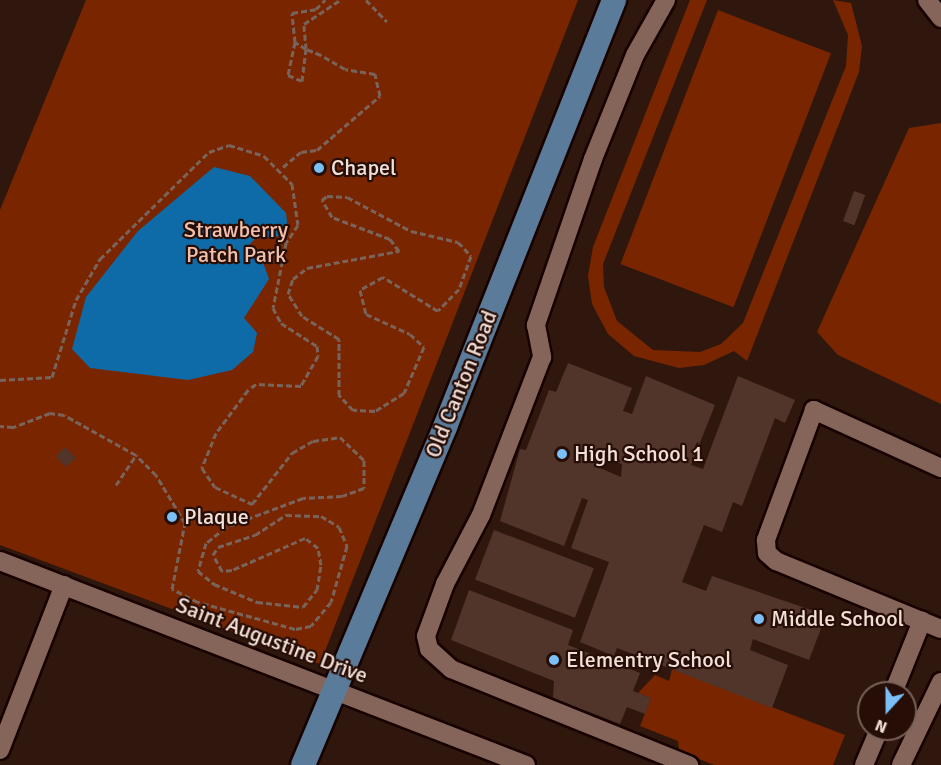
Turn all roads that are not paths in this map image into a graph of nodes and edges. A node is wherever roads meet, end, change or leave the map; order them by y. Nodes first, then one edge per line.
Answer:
1 (614, 0) edge
2 (666, 0) edge
3 (927, 0) edge
4 (941, 18) edge
5 (941, 468) edge
6 (0, 561) edge
7 (64, 585) junction
8 (922, 621) junction
9 (941, 628) edge
10 (898, 681) edge
11 (941, 682) edge
12 (333, 688) junction
13 (874, 741) edge
14 (0, 750) edge
15 (303, 765) edge
16 (526, 765) edge
17 (689, 765) edge
18 (864, 765) edge
19 (901, 765) edge

1 - 12 main road, Old Canton Road
2 - 17 street
3 - 4 street
5 - 8 street
6 - 7 street, Saint Augustine Drive
7 - 12 street, Saint Augustine Drive
7 - 14 street
8 - 9 street
8 - 10 street
11 - 19 street
12 - 15 main road, Old Canton Road
12 - 16 street, Saint Augustine Drive
13 - 18 street

